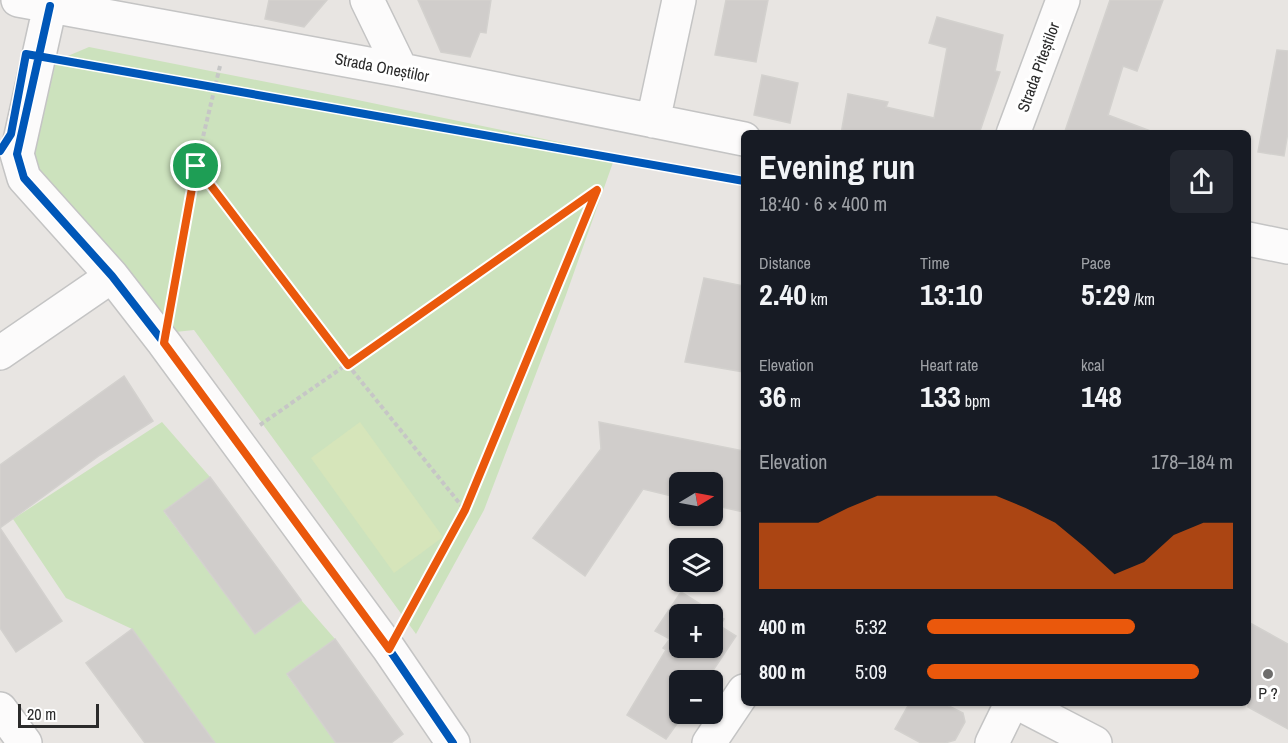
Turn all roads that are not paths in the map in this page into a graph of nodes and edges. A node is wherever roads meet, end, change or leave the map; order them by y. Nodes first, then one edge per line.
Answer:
1 (367, 0) edge
2 (679, 0) edge
3 (1063, 0) edge
4 (34, 3) edge
5 (401, 70) junction
6 (653, 121) junction
7 (1014, 130) edge
8 (741, 138) edge
9 (8, 160) edge
10 (1251, 240) edge
11 (1288, 247) edge
12 (112, 276) junction
13 (0, 352) edge
14 (741, 695) edge
15 (1010, 706) edge
16 (1024, 706) edge
17 (0, 709) edge
18 (25, 743) edge
19 (453, 743) edge
20 (709, 743) edge
21 (992, 743) edge
22 (1095, 743) edge

1 - 5 street
2 - 6 street
3 - 7 street, Strada Piteștilor
4 - 5 street, Strada Oneștilor
4 - 9 street
5 - 6 street, Strada Oneștilor
6 - 8 street, Strada Oneștilor
9 - 12 street
10 - 11 street
12 - 13 street
12 - 19 street
14 - 20 street
15 - 21 street
16 - 22 street
17 - 18 street

